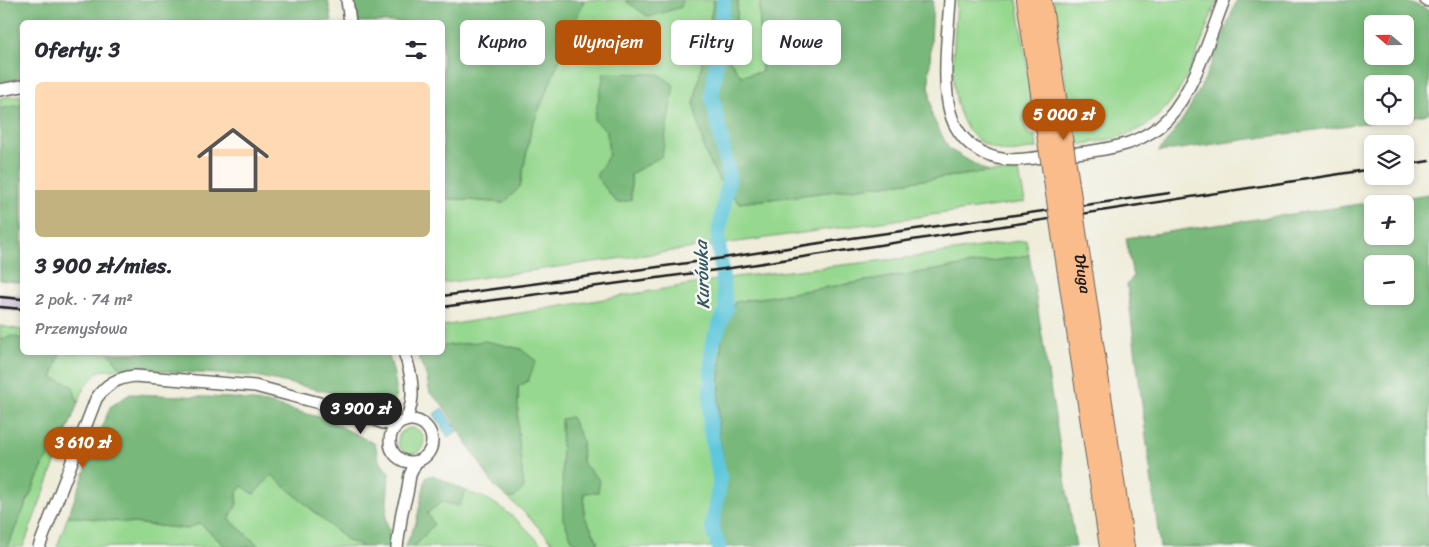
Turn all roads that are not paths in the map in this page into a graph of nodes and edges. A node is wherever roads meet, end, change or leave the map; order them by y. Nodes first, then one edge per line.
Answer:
1 (348, 0) edge
2 (950, 0) edge
3 (1026, 0) edge
4 (1042, 0) edge
5 (1224, 0) edge
6 (350, 20) edge
7 (20, 86) edge
8 (0, 90) edge
9 (1053, 126) junction
10 (1071, 246) junction
11 (405, 355) edge
12 (409, 367) junction
13 (351, 412) junction
14 (401, 422) junction
15 (422, 423) junction
16 (389, 441) junction
17 (398, 458) junction
18 (416, 462) junction
19 (402, 512) junction
20 (39, 547) edge
21 (397, 547) edge
22 (1109, 547) edge
23 (1125, 547) edge

1 - 6 street
2 - 5 street
3 - 9 highway, Długa
4 - 9 highway, Długa
7 - 8 street
9 - 10 highway, Długa, bridge
10 - 22 highway, Długa
10 - 23 highway, Długa
11 - 12 street
12 - 14 street
12 - 15 street
13 - 14 street
13 - 16 street
13 - 20 street
14 - 15 street
14 - 16 street
15 - 18 street
16 - 17 street
17 - 18 street
17 - 19 street
18 - 19 street
19 - 21 street

